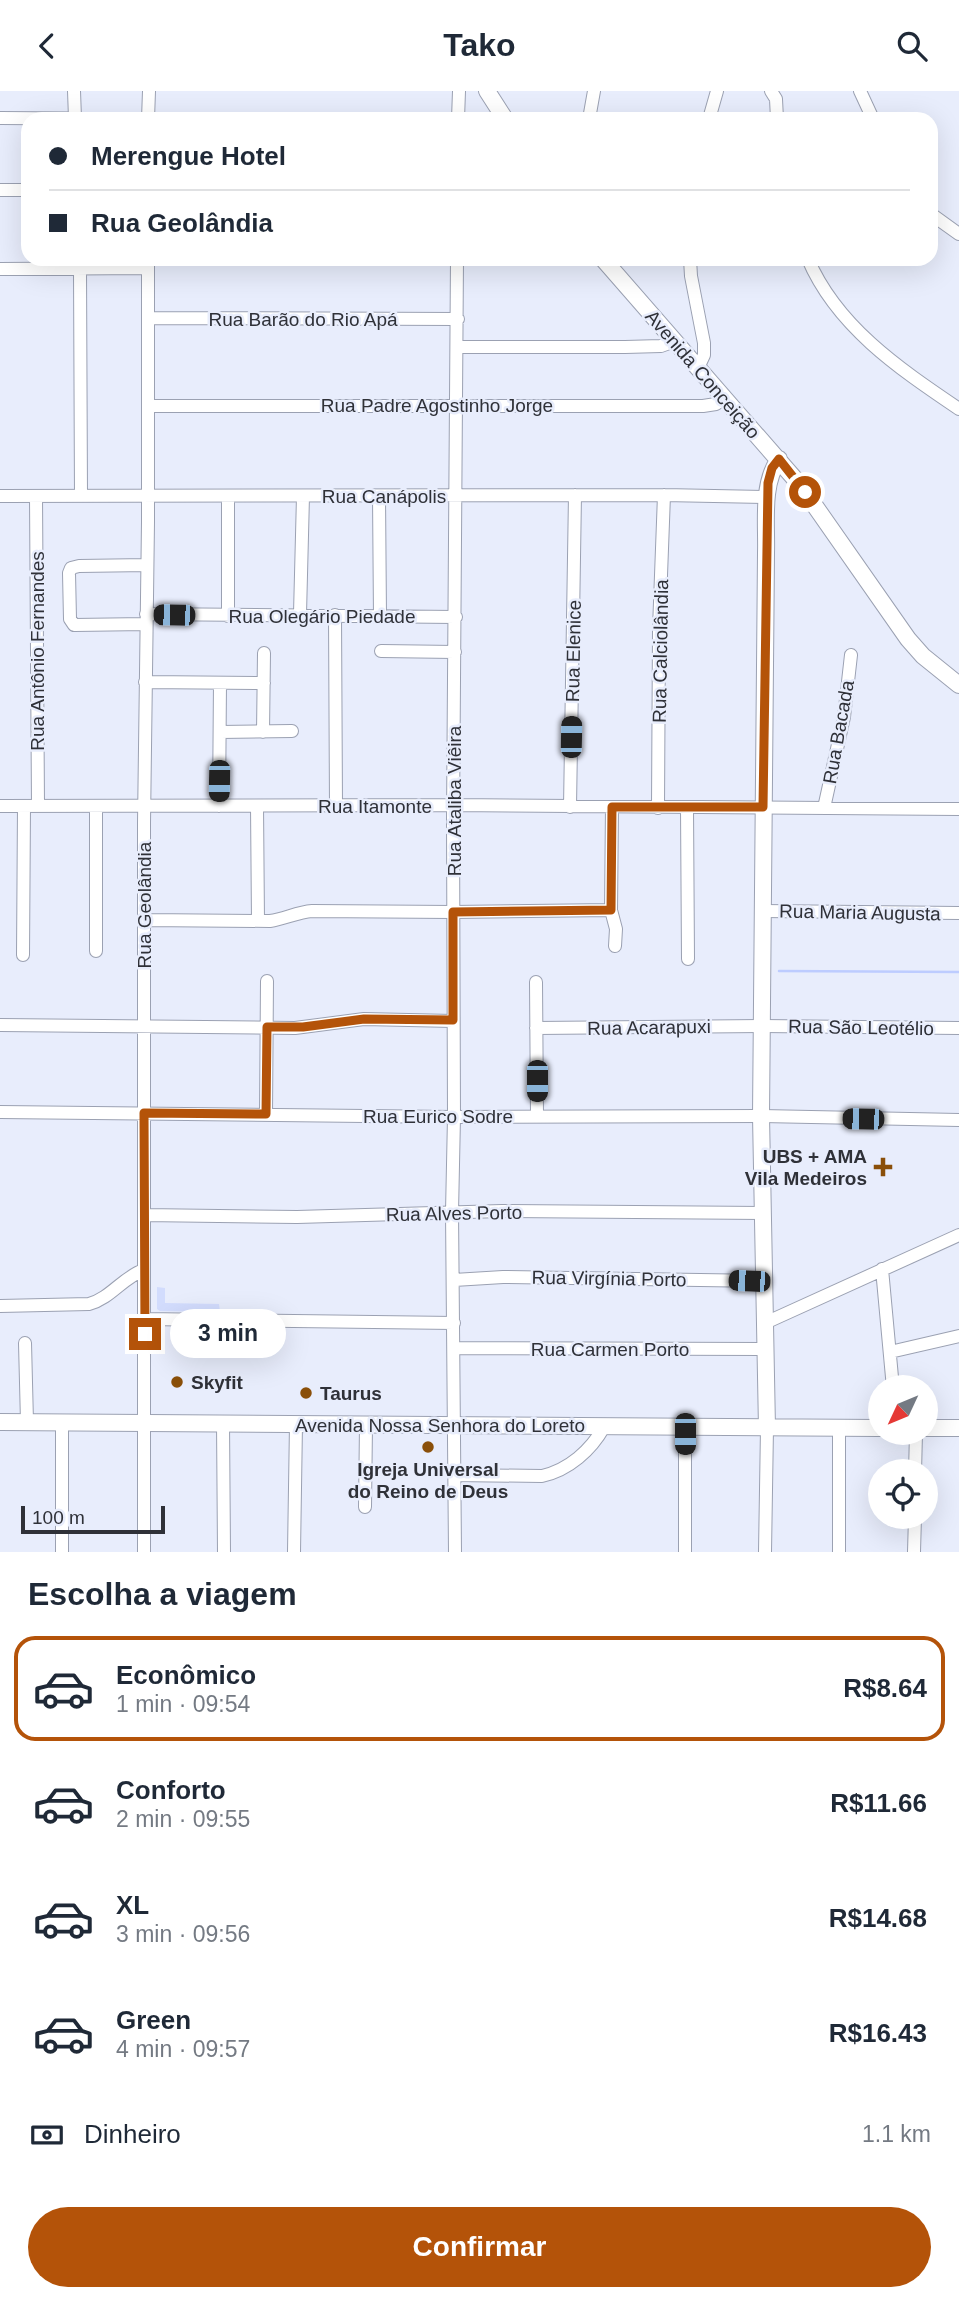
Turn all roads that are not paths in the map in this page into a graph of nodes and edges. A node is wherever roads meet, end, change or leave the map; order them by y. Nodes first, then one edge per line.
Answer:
1 (74, 91) edge
2 (149, 91) edge
3 (459, 91) edge
4 (486, 91) edge
5 (593, 91) edge
6 (717, 91) edge
7 (860, 91) edge
8 (775, 94) edge
9 (75, 112) edge
10 (149, 112) edge
11 (458, 112) edge
12 (500, 112) edge
13 (590, 112) edge
14 (711, 112) edge
15 (776, 112) edge
16 (870, 112) edge
17 (0, 118) edge
18 (21, 118) edge
19 (0, 190) edge
20 (21, 190) edge
21 (938, 220) edge
22 (959, 234) edge
23 (125, 266) edge
24 (148, 266) edge
25 (457, 266) edge
26 (609, 266) edge
27 (691, 266) edge
28 (812, 266) edge
29 (0, 269) edge
30 (80, 270) junction
31 (148, 318) junction
32 (457, 319) junction
33 (674, 341) junction
34 (457, 347) junction
35 (698, 368) junction
36 (725, 398) junction
37 (148, 406) junction
38 (457, 407) junction
39 (959, 409) edge
40 (779, 459) junction
41 (575, 495) junction
42 (664, 495) junction
43 (0, 496) edge
44 (36, 496) junction
45 (81, 496) junction
46 (148, 496) junction
47 (228, 496) junction
48 (303, 496) junction
49 (379, 496) junction
50 (456, 496) junction
51 (767, 497) junction
52 (147, 565) junction
53 (300, 614) junction
54 (335, 615) junction
55 (228, 616) junction
56 (380, 616) junction
57 (456, 617) junction
58 (146, 619) junction
59 (381, 651) dead end
60 (455, 652) junction
61 (264, 653) dead end
62 (851, 655) dead end
63 (145, 682) junction
64 (220, 683) junction
65 (264, 683) junction
66 (959, 685) edge
67 (263, 731) junction
68 (292, 731) dead end
69 (220, 732) junction
70 (0, 806) edge
71 (24, 806) junction
72 (38, 806) junction
73 (96, 806) junction
74 (144, 806) junction
75 (219, 806) junction
76 (257, 806) junction
77 (336, 806) junction
78 (453, 806) junction
79 (569, 807) junction
80 (612, 807) junction
81 (687, 807) junction
82 (763, 807) junction
83 (658, 808) junction
84 (824, 808) junction
85 (959, 809) edge
86 (611, 910) junction
87 (762, 911) junction
88 (453, 912) junction
89 (959, 913) edge
90 (144, 920) junction
91 (258, 921) junction
92 (615, 946) dead end
93 (96, 951) dead end
94 (23, 954) dead end
95 (688, 959) dead end
96 (267, 981) dead end
97 (536, 982) dead end
98 (453, 1020) junction
99 (0, 1025) edge
100 (762, 1026) junction
101 (144, 1027) junction
102 (267, 1027) junction
103 (536, 1028) junction
104 (959, 1028) edge
105 (0, 1112) edge
106 (144, 1113) junction
107 (266, 1114) junction
108 (537, 1116) junction
109 (761, 1116) junction
110 (454, 1117) junction
111 (959, 1120) edge
112 (452, 1212) junction
113 (763, 1213) junction
114 (144, 1215) junction
115 (959, 1235) edge
116 (882, 1269) junction
117 (144, 1270) junction
118 (454, 1280) junction
119 (764, 1281) junction
120 (0, 1307) edge
121 (145, 1319) junction
122 (454, 1323) junction
123 (765, 1323) junction
124 (959, 1336) edge
125 (25, 1343) dead end
126 (455, 1349) junction
127 (765, 1349) junction
128 (890, 1352) junction
129 (892, 1375) edge
130 (0, 1422) edge
131 (27, 1422) junction
132 (62, 1422) junction
133 (145, 1423) junction
134 (223, 1423) junction
135 (296, 1424) junction
136 (366, 1425) junction
137 (455, 1426) junction
138 (604, 1427) junction
139 (839, 1427) junction
140 (685, 1428) junction
141 (766, 1428) junction
142 (868, 1428) edge
143 (938, 1428) edge
144 (959, 1428) edge
145 (454, 1475) junction
146 (365, 1507) dead end
147 (915, 1529) edge
148 (62, 1552) edge
149 (144, 1552) edge
150 (224, 1552) edge
151 (294, 1552) edge
152 (455, 1552) edge
153 (685, 1552) edge
154 (765, 1552) edge
155 (839, 1552) edge
156 (914, 1552) edge

1 - 9 street
2 - 10 street
3 - 11 street
4 - 12 main road
5 - 13 street
6 - 14 street
7 - 16 street
8 - 15 street
17 - 18 street
19 - 20 street
21 - 22 street
23 - 30 street
24 - 31 street, Rua Geolândia
25 - 32 street, Rua Ataliba Viêira
26 - 33 main road, Avenida Conceição
27 - 35 street
28 - 39 street
29 - 30 street
30 - 45 street
31 - 32 street, Rua Barão do Rio Apá
31 - 37 street, Rua Geolândia
32 - 34 street, Rua Ataliba Viêira
33 - 34 street
33 - 35 main road, Avenida Conceição
34 - 38 street, Rua Ataliba Viêira
35 - 36 main road, Avenida Conceição
36 - 38 street, Rua Padre Agostinho Jorge
36 - 40 main road, Avenida Conceição
37 - 38 street, Rua Padre Agostinho Jorge
37 - 46 street, Rua Geolândia
38 - 50 street, Rua Ataliba Viêira
40 - 51 main road
40 - 66 main road, Avenida Conceição
41 - 42 street, Rua Canápolis
41 - 50 street, Rua Canápolis
41 - 79 street, Rua Elenice
42 - 51 street, Rua Canápolis
42 - 83 street, Rua Calciolândia
43 - 44 street, Rua Canápolis
44 - 45 street, Rua Canápolis
44 - 72 street, Rua Antônio Fernandes
45 - 46 street, Rua Canápolis
46 - 47 street, Rua Canápolis
46 - 52 street, Rua Geolândia
47 - 48 street, Rua Canápolis
47 - 55 street
48 - 49 street, Rua Canápolis
48 - 53 street
49 - 50 street, Rua Canápolis
49 - 56 street
50 - 57 street, Rua Ataliba Viêira
51 - 82 main road
52 - 58 street, Rua Geolândia
52 - 58 street, Rua Olegário Piedade
53 - 54 street, Rua Olegário Piedade
53 - 55 street, Rua Olegário Piedade
54 - 56 street, Rua Olegário Piedade
54 - 77 street
55 - 58 street, Rua Olegário Piedade
56 - 57 street, Rua Olegário Piedade
57 - 60 street, Rua Ataliba Viêira
58 - 63 street, Rua Geolândia
59 - 60 street
60 - 78 street, Rua Ataliba Viêira
61 - 65 street
62 - 84 street, Rua Bacada
63 - 64 street
63 - 74 street, Rua Geolândia
64 - 65 street
64 - 69 street
65 - 67 street
67 - 68 street
67 - 69 street
69 - 75 street
70 - 71 street, Rua Itamonte
71 - 72 street, Rua Itamonte
71 - 94 street
72 - 73 street, Rua Itamonte
73 - 74 street, Rua Itamonte
73 - 93 street
74 - 75 street, Rua Itamonte
74 - 90 street, Rua Geolândia
75 - 76 street, Rua Itamonte
76 - 77 street, Rua Itamonte
76 - 91 street
77 - 78 street, Rua Itamonte
78 - 79 street, Rua Itamonte
78 - 88 street, Rua Ataliba Viêira
79 - 80 street, Rua Itamonte
80 - 83 street, Rua Itamonte
80 - 86 street
81 - 82 street, Rua Itamonte
81 - 83 street, Rua Itamonte
81 - 95 street
82 - 84 street, Rua Itamonte
82 - 87 main road
84 - 85 street, Rua Itamonte
86 - 88 street
86 - 92 street
87 - 89 street, Rua Maria Augusta
87 - 100 main road
88 - 91 street
88 - 98 street, Rua Ataliba Viêira
90 - 91 street
90 - 101 street, Rua Geolândia
96 - 102 street
97 - 103 street
98 - 102 street
98 - 110 street, Rua Ataliba Viêira
99 - 101 street
100 - 103 street, Rua Acarapuxi
100 - 104 street, Rua São Leotélio
100 - 109 main road
101 - 102 street
101 - 106 street, Rua Geolândia
102 - 107 street
103 - 108 street
105 - 106 street, Rua Eurico Sodre
106 - 107 street, Rua Eurico Sodre
106 - 114 street, Rua Geolândia
107 - 110 street, Rua Eurico Sodre
108 - 109 street, Rua Eurico Sodre
108 - 110 street, Rua Eurico Sodre
109 - 111 street, Rua Eurico Sodre
109 - 113 main road
110 - 112 street, Rua Ataliba Viêira
112 - 113 street, Rua Alves Porto
112 - 114 street, Rua Alves Porto
112 - 118 street, Rua Ataliba Viêira
113 - 119 main road
114 - 117 street, Rua Geolândia
115 - 116 street
116 - 123 street
116 - 128 street
117 - 120 street
117 - 121 street, Rua Geolândia
118 - 119 street, Rua Virgínia Porto
118 - 122 street, Rua Ataliba Viêira
119 - 123 main road
121 - 122 street
121 - 133 street, Rua Geolândia
122 - 126 street, Rua Ataliba Viêira
123 - 127 main road
124 - 128 street
125 - 131 street
126 - 127 street, Rua Carmen Porto
126 - 137 street, Rua Ataliba Viêira
127 - 141 main road
128 - 129 street
130 - 131 main road, Avenida Nossa Senhora do Loreto
131 - 132 main road, Avenida Nossa Senhora do Loreto
132 - 133 main road, Avenida Nossa Senhora do Loreto
132 - 148 street
133 - 134 main road, Avenida Nossa Senhora do Loreto
133 - 149 street, Rua Geolândia
134 - 135 main road, Avenida Nossa Senhora do Loreto
134 - 150 street
135 - 136 main road, Avenida Nossa Senhora do Loreto
135 - 151 street
136 - 137 main road, Avenida Nossa Senhora do Loreto
136 - 146 street
137 - 138 main road, Avenida Nossa Senhora do Loreto
137 - 145 street, Rua Ataliba Viêira
138 - 140 main road, Avenida Nossa Senhora do Loreto
138 - 145 street
139 - 141 main road, Avenida Nossa Senhora do Loreto
139 - 142 main road, Avenida Nossa Senhora do Loreto
139 - 155 street
140 - 141 main road, Avenida Nossa Senhora do Loreto
140 - 153 street
141 - 154 street
143 - 144 main road
145 - 152 street, Rua Ataliba Viêira
147 - 156 street

